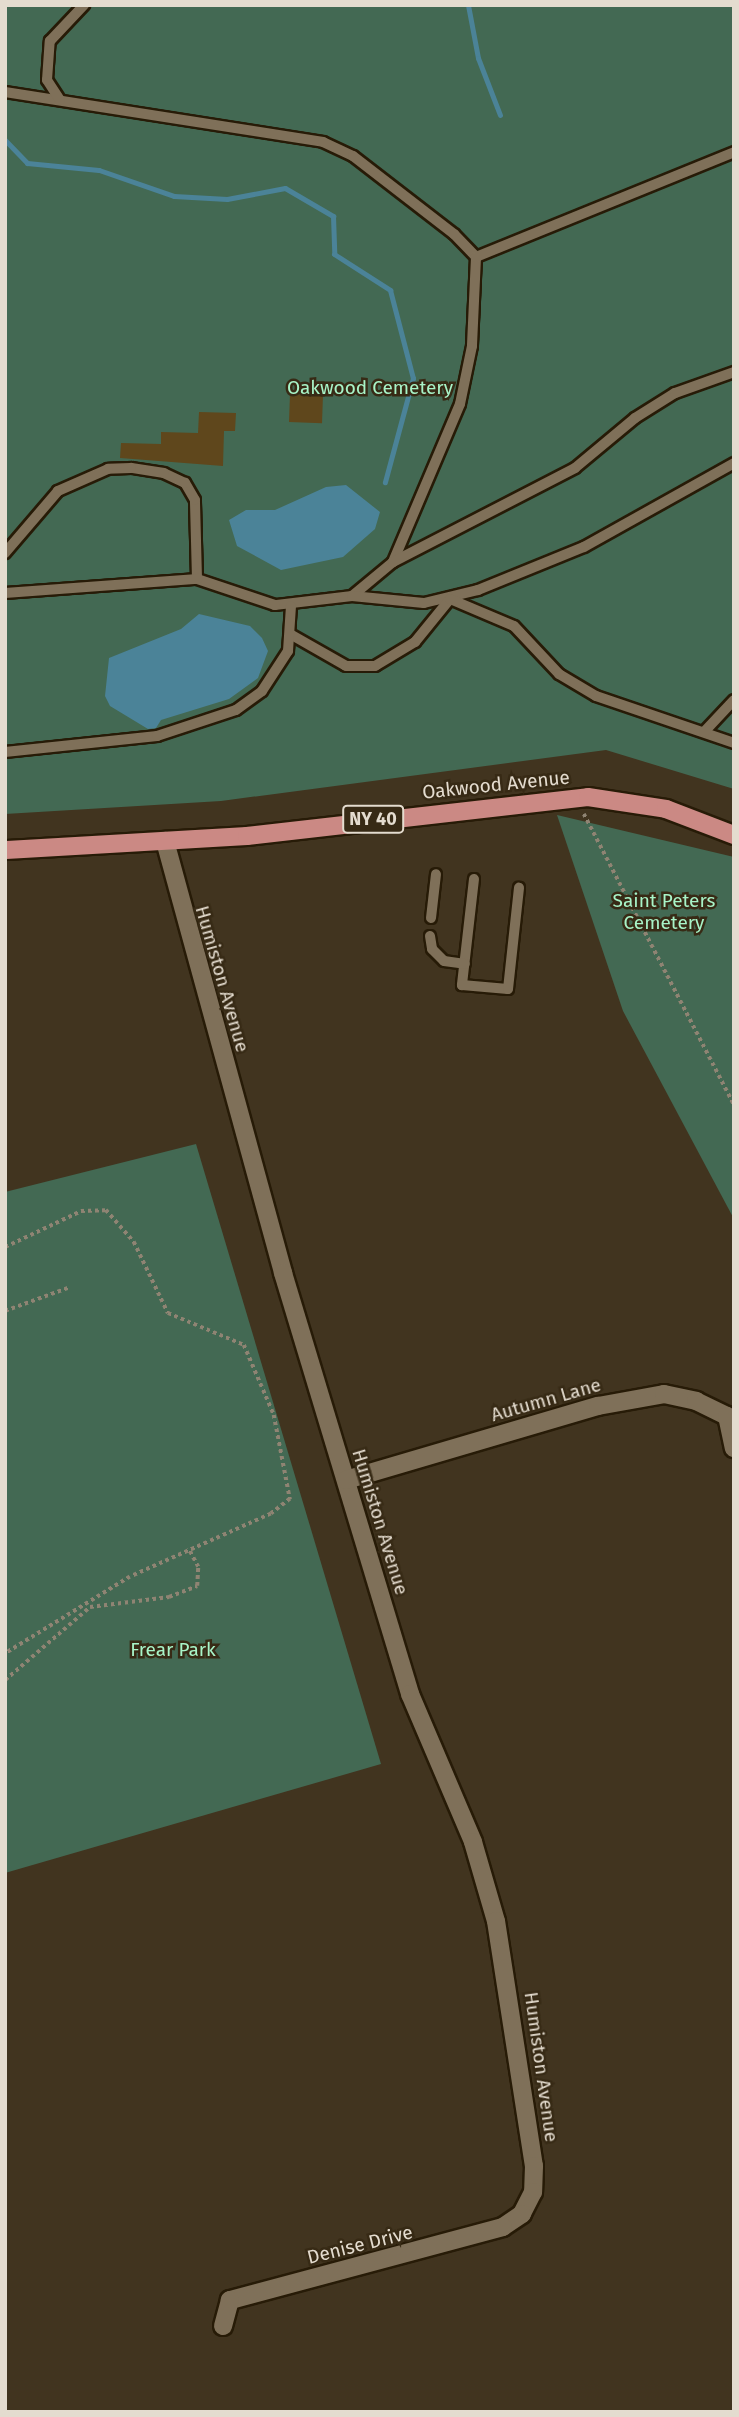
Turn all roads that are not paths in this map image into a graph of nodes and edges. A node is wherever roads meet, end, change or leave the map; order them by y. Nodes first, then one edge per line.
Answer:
1 (84, 5) edge
2 (5, 92) edge
3 (60, 100) junction
4 (734, 152) edge
5 (476, 257) junction
6 (734, 372) edge
7 (734, 463) edge
8 (5, 553) edge
9 (393, 562) junction
10 (197, 579) junction
11 (5, 593) edge
12 (352, 596) junction
13 (450, 599) junction
14 (291, 606) junction
15 (290, 634) junction
16 (734, 700) edge
17 (704, 732) junction
18 (734, 743) edge
19 (5, 752) edge
20 (734, 835) edge
21 (165, 841) junction
22 (5, 850) edge
23 (436, 874) dead end
24 (474, 879) dead end
25 (519, 888) dead end
26 (432, 918) dead end
27 (430, 936) dead end
28 (465, 964) junction
29 (734, 1448) edge
30 (346, 1480) junction
31 (522, 2214) joint
32 (223, 2326) dead end

1 - 3 lane
2 - 3 lane
3 - 5 lane
4 - 5 lane
5 - 9 lane
6 - 9 lane
7 - 13 lane
8 - 10 lane
9 - 12 lane
10 - 11 lane
10 - 14 lane
12 - 13 lane
12 - 14 lane
13 - 15 lane
13 - 17 lane
14 - 15 lane
15 - 19 lane
16 - 17 lane
17 - 18 lane
20 - 21 main road, Oakwood Avenue / NY 40
21 - 22 main road, Oakwood Avenue / NY 40
21 - 30 street, Humiston Avenue
23 - 26 lane
24 - 28 lane
25 - 28 lane
27 - 28 lane
29 - 30 street, Autumn Lane
30 - 31 street, Humiston Avenue
31 - 32 street, Denise Drive

